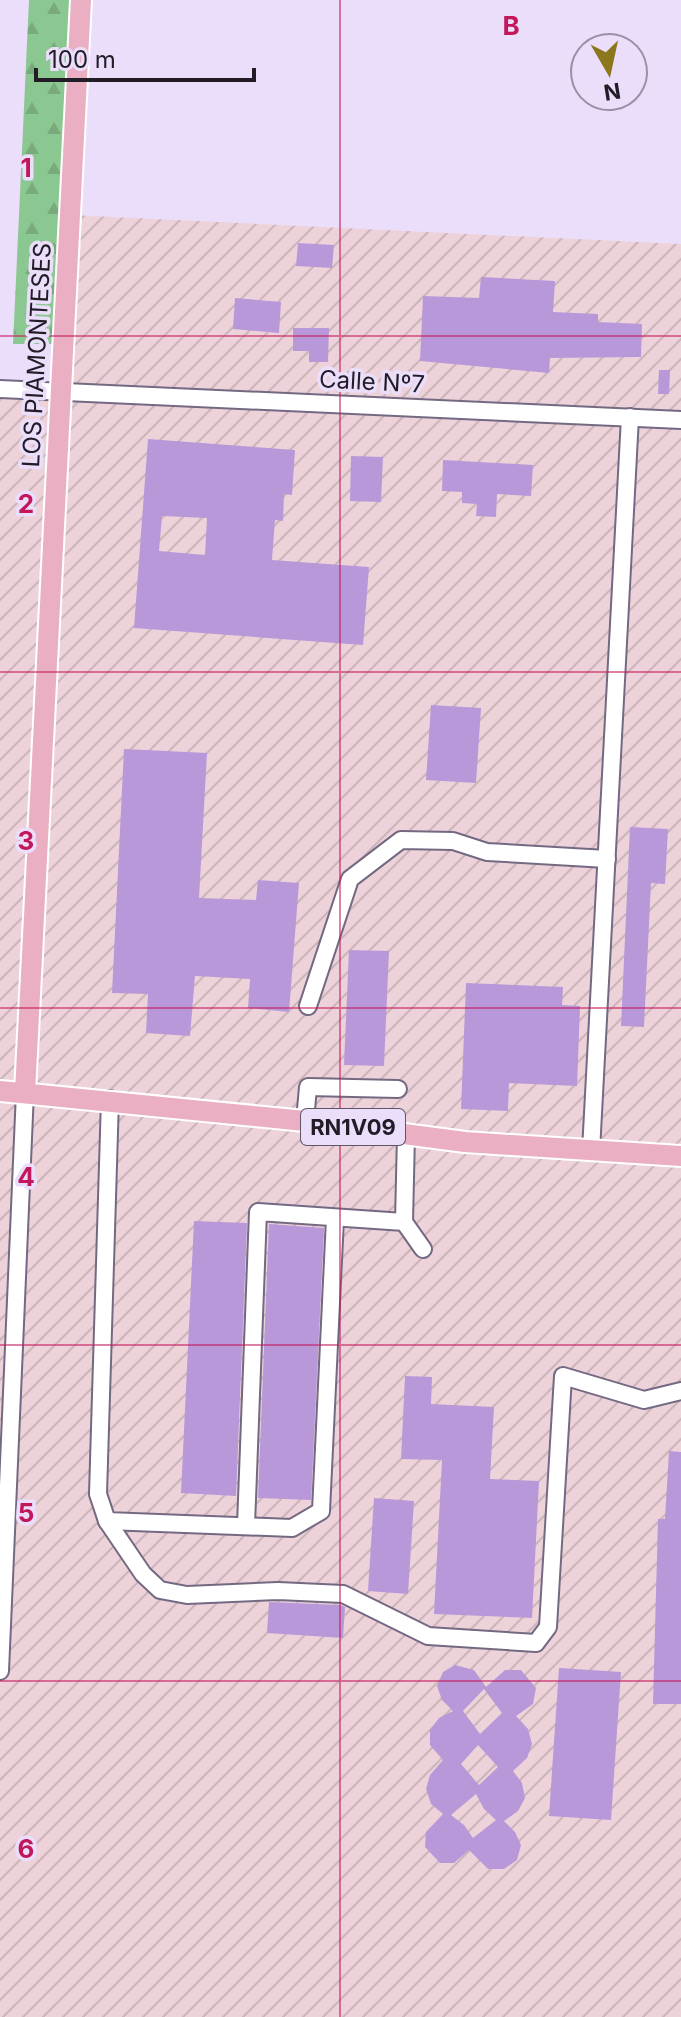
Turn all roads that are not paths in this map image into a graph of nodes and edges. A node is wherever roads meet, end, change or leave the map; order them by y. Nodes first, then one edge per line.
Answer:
1 (81, 0) edge
2 (0, 389) edge
3 (61, 392) junction
4 (630, 417) junction
5 (681, 420) edge
6 (607, 859) junction
7 (308, 1006) dead end
8 (398, 1089) dead end
9 (0, 1091) edge
10 (25, 1092) junction
11 (110, 1099) junction
12 (305, 1121) junction
13 (406, 1134) junction
14 (591, 1151) junction
15 (681, 1156) edge
16 (335, 1219) junction
17 (404, 1222) junction
18 (423, 1249) dead end
19 (681, 1391) edge
20 (107, 1521) junction
21 (246, 1525) junction
22 (0, 1671) edge

1 - 3 main road, LOS PIAMONTESES
2 - 3 street, Calle Nº7
3 - 4 street, Calle Nº7
3 - 10 main road, LOS PIAMONTESES
4 - 5 street, Calle Nº7
4 - 6 street
6 - 7 street
6 - 14 street
8 - 12 street
9 - 10 main road, RN1V09
10 - 11 main road, RN1V09
10 - 22 street, LOS PIAMONTESES
11 - 12 main road, RN1V09
11 - 20 street
12 - 13 main road, RN1V09
13 - 14 main road, RN1V09
13 - 17 street
14 - 15 main road, RN1V09
16 - 17 street
16 - 21 street
16 - 21 street
17 - 18 street
19 - 20 street
20 - 21 street

